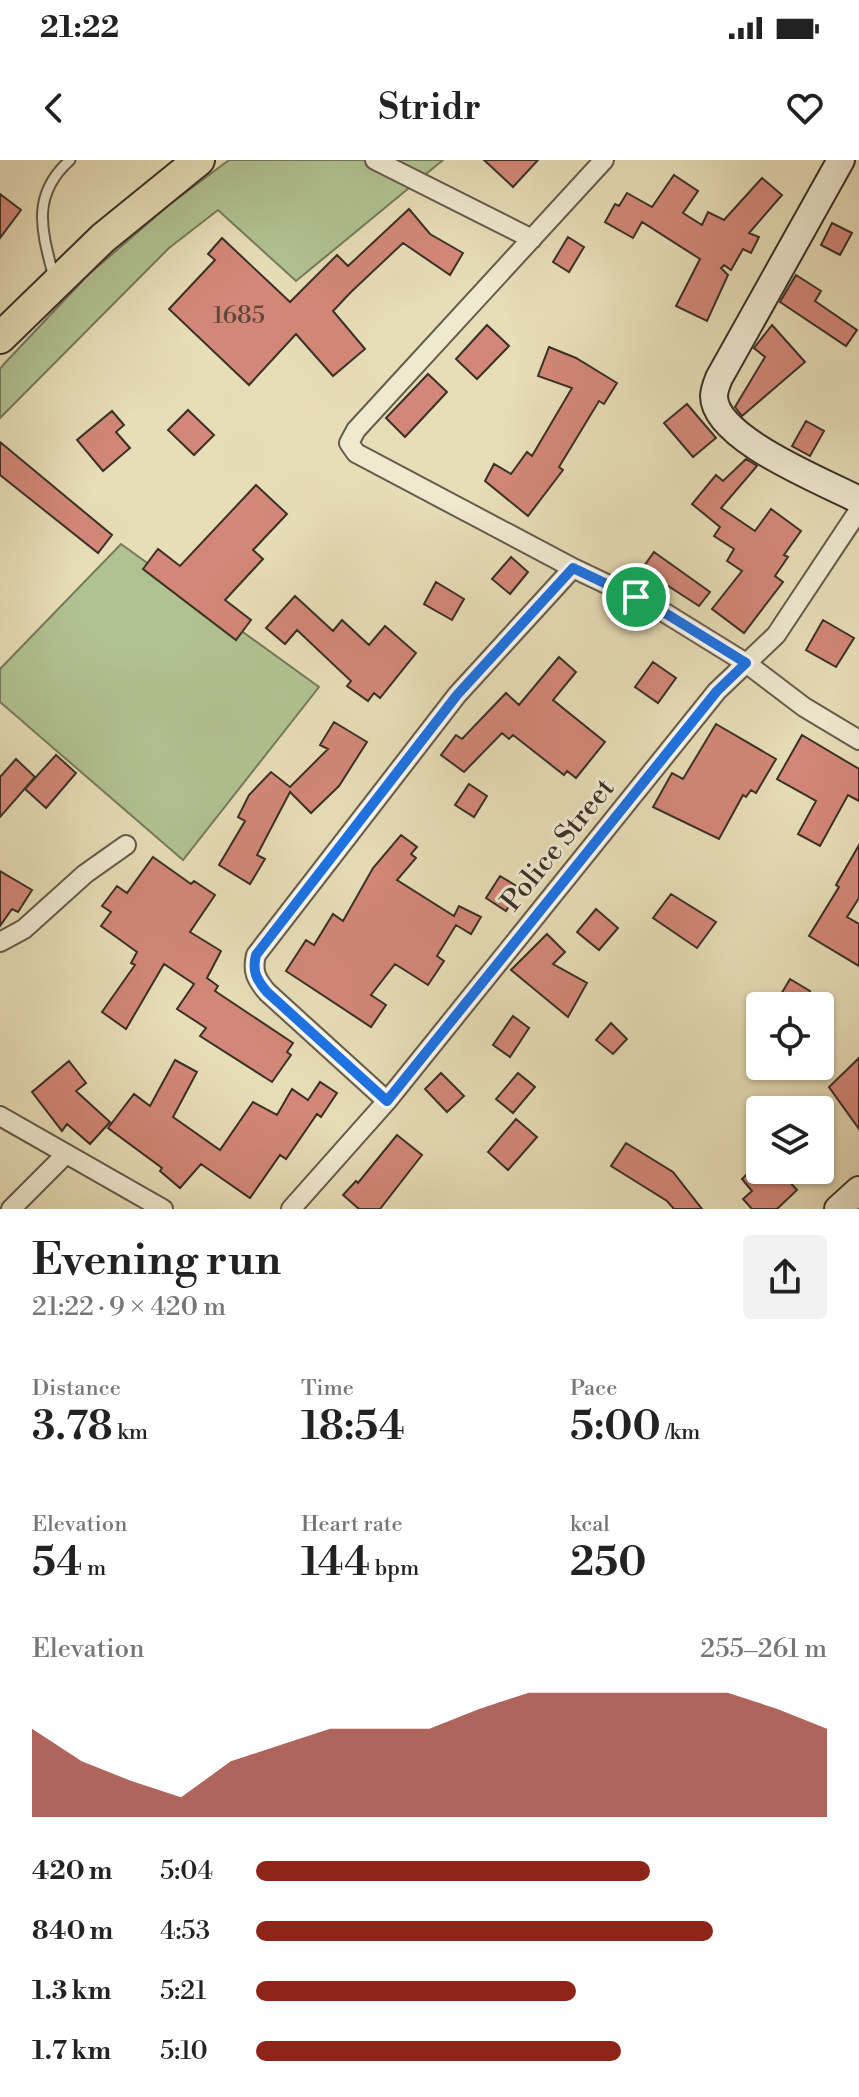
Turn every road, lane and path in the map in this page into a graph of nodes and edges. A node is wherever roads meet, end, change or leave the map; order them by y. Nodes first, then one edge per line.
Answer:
1 (70, 160) edge
2 (199, 160) edge
3 (375, 160) edge
4 (604, 160) edge
5 (841, 160) edge
6 (532, 239) junction
7 (55, 283) junction
8 (0, 338) edge
9 (859, 500) edge
10 (859, 510) edge
11 (573, 568) junction
12 (746, 663) junction
13 (859, 740) edge
14 (126, 845) dead end
15 (0, 942) edge
16 (387, 1101) junction
17 (0, 1116) edge
18 (66, 1154) junction
19 (859, 1190) edge
20 (11, 1209) edge
21 (163, 1209) edge
22 (291, 1209) edge
23 (838, 1209) edge

1 - 7 lane
2 - 7 main road
3 - 6 street
4 - 6 street
5 - 9 street
6 - 11 street
7 - 8 main road
10 - 12 street, Police Street
11 - 12 street
11 - 16 street
12 - 13 street
12 - 16 street, Police Street
14 - 15 street
16 - 22 street, Police Street
17 - 18 street
18 - 20 street
18 - 21 street
19 - 23 street

